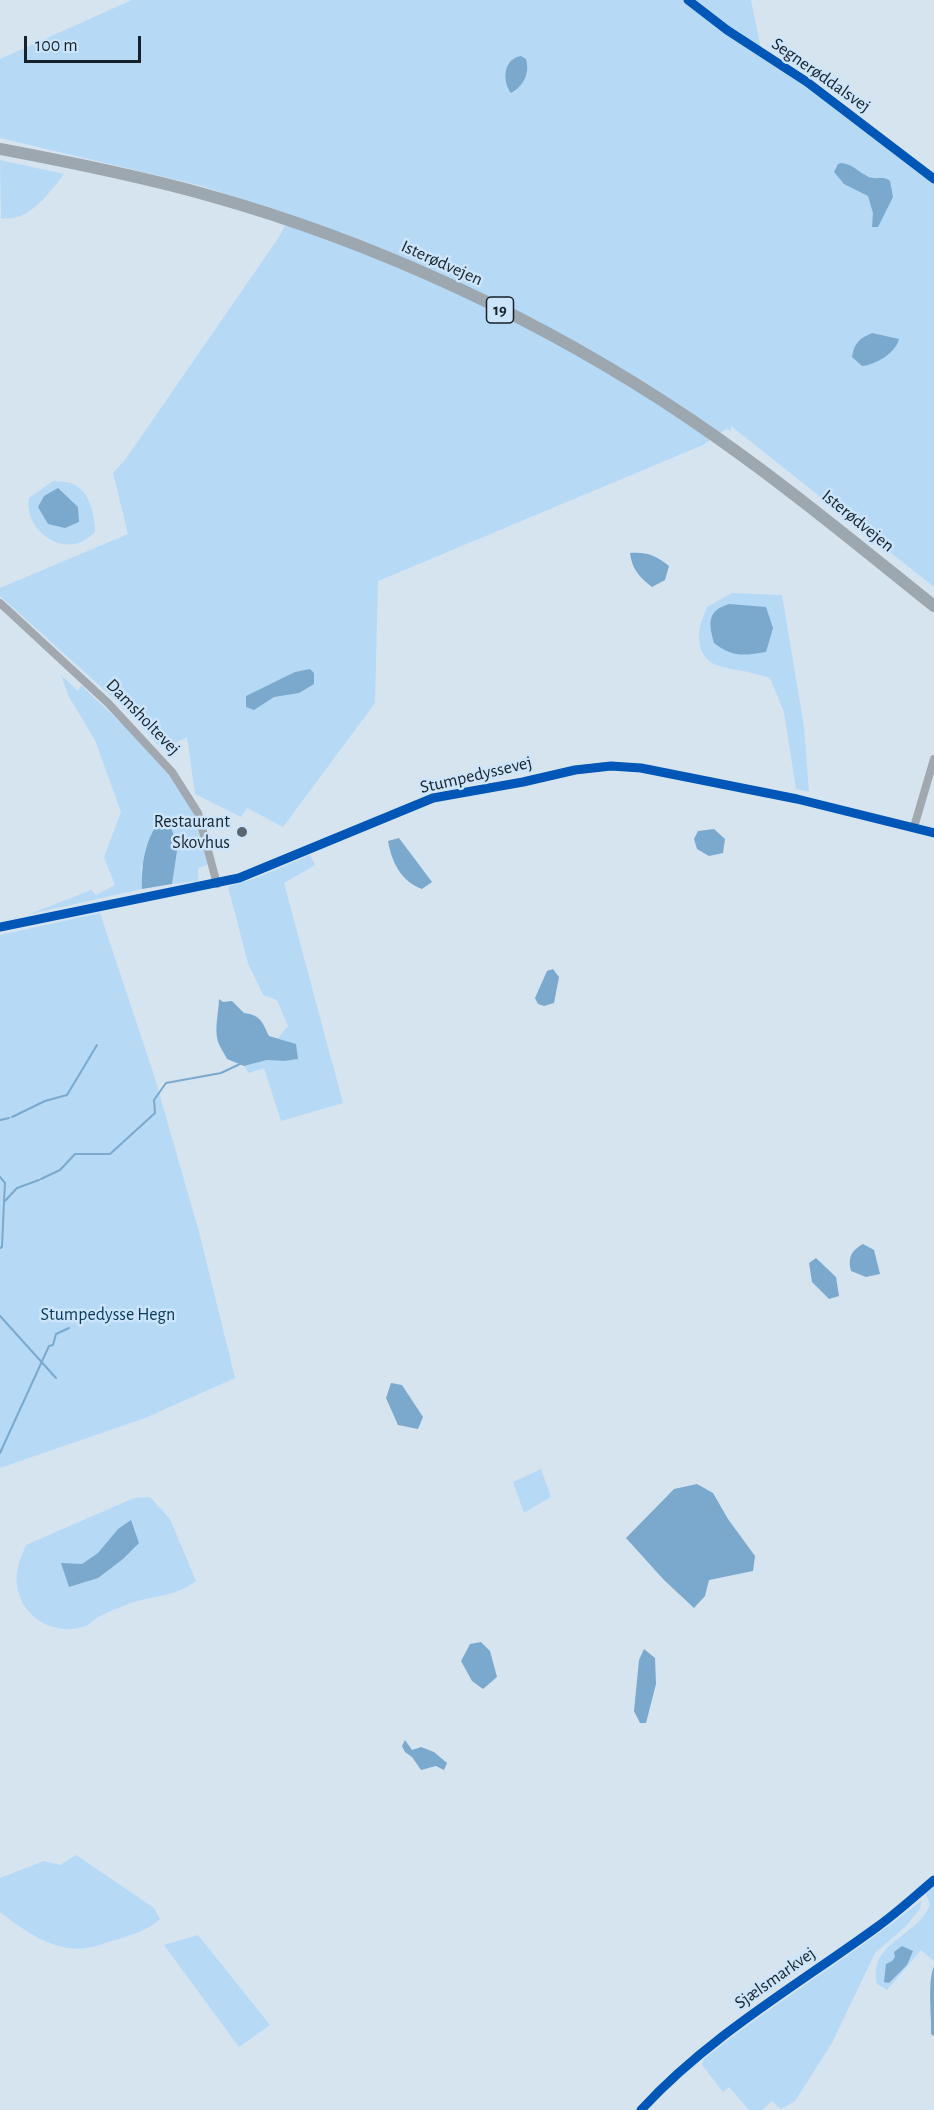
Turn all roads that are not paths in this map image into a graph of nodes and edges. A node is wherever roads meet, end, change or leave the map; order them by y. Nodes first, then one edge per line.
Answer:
1 (688, 0) edge
2 (0, 149) edge
3 (934, 179) edge
4 (0, 603) edge
5 (934, 606) edge
6 (934, 759) edge
7 (914, 827) junction
8 (934, 833) edge
9 (217, 884) junction
10 (0, 927) edge
11 (934, 1880) edge
12 (641, 2110) edge

1 - 3 street, Segnerøddalsvej
2 - 5 highway, Isterødvejen / 19
4 - 9 street, Damsholtevej
6 - 7 street
7 - 8 street, Stumpedyssevej
7 - 9 street, Stumpedyssevej
9 - 10 street, Stumpedyssevej
11 - 12 street, Sjælsmarkvej

